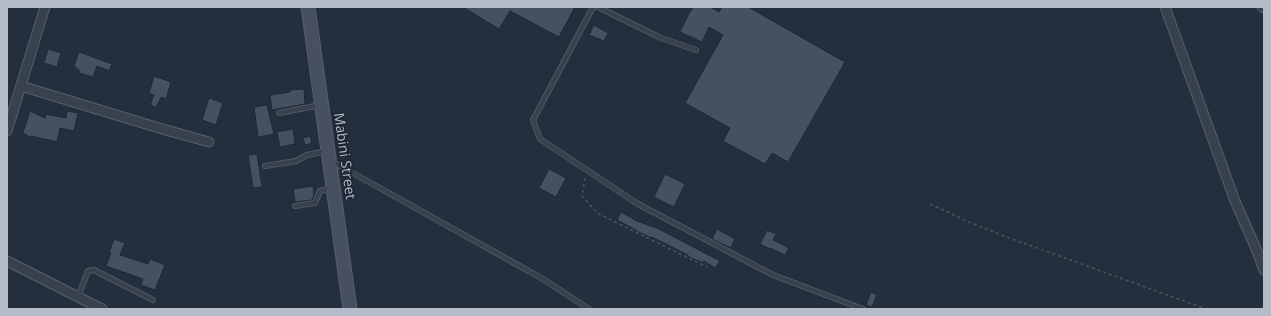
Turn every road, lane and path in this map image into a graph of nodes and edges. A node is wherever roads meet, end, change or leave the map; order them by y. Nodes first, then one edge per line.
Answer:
1 (45, 7) edge
2 (308, 7) edge
3 (593, 7) edge
4 (598, 7) edge
5 (1165, 7) edge
6 (696, 50) dead end
7 (22, 86) junction
8 (322, 105) junction
9 (279, 112) dead end
10 (7, 131) edge
11 (209, 142) dead end
12 (329, 155) junction
13 (265, 166) dead end
14 (586, 170) junction
15 (333, 187) junction
16 (930, 204) dead end
17 (295, 206) dead end
18 (7, 261) edge
19 (707, 267) dead end
20 (1264, 270) edge
21 (78, 297) junction
22 (153, 300) dead end
23 (102, 309) edge
24 (350, 309) edge
25 (590, 309) edge
26 (863, 309) edge
27 (1206, 309) edge

1 - 7 street
2 - 8 main road, Mabini Street
3 - 14 lane
4 - 6 lane
5 - 20 street
7 - 10 street
7 - 11 street
8 - 9 lane
8 - 12 main road, Mabini Street
12 - 13 lane
12 - 15 main road, Mabini Street
12 - 25 lane
14 - 19 path
14 - 26 lane
15 - 17 lane
15 - 24 main road, Mabini Street
16 - 27 path
18 - 21 street
21 - 22 lane
21 - 23 street

